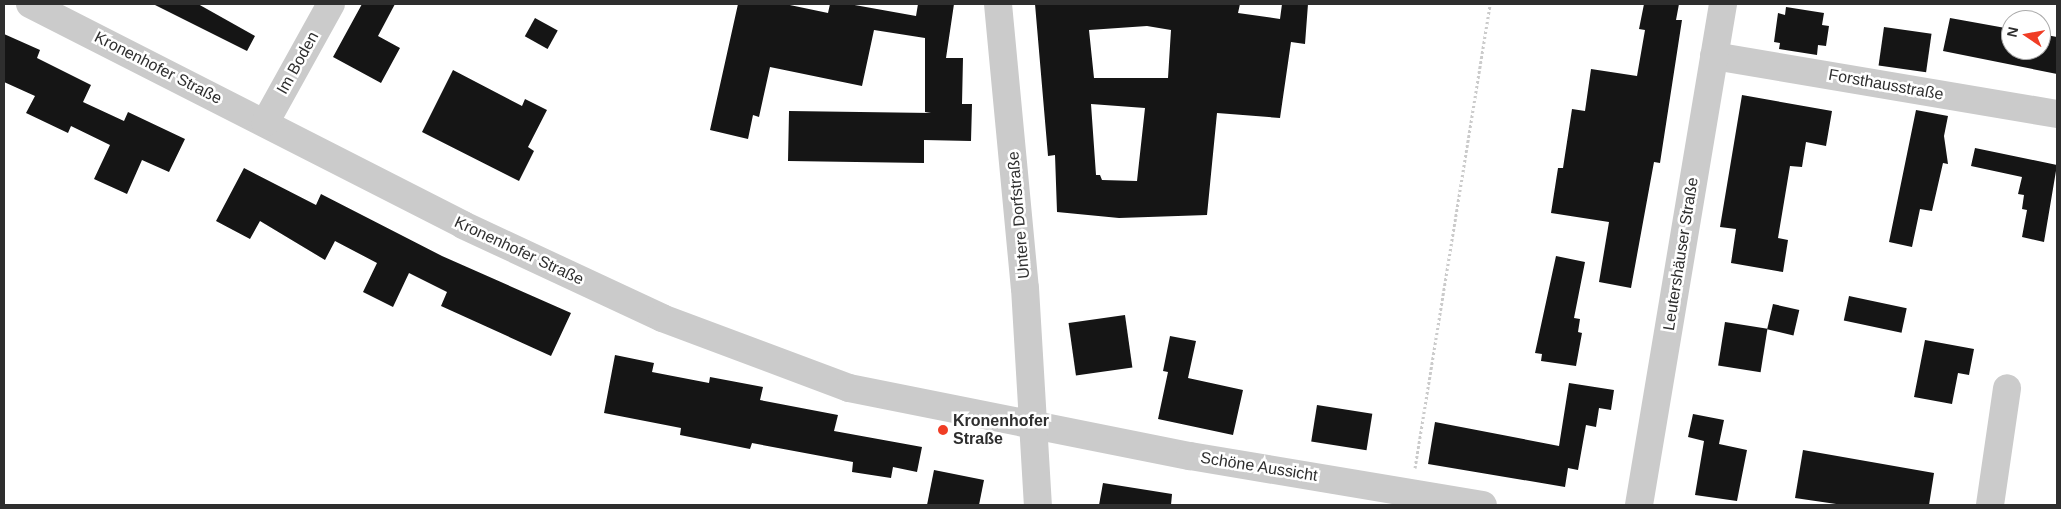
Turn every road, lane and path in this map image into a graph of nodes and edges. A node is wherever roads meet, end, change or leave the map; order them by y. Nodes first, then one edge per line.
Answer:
1 (30, 4) edge
2 (330, 4) edge
3 (998, 4) edge
4 (1490, 4) edge
5 (1723, 4) edge
6 (1714, 56) junction
7 (2057, 114) edge
8 (265, 122) junction
9 (2006, 388) dead end
10 (1036, 427) junction
11 (1412, 493) junction
12 (1038, 505) edge
13 (1483, 505) edge
14 (1640, 505) edge
15 (1990, 505) edge

1 - 8 street, Kronenhofer Straße
2 - 8 street, Im Boden
3 - 10 street, Untere Dorfstraße
4 - 11 path
5 - 6 street, Leutershäuser Straße
6 - 7 street, Forsthausstraße
6 - 14 street, Leutershäuser Straße
8 - 10 street, Kronenhofer Straße
9 - 15 street
10 - 11 street, Schöne Aussicht
10 - 12 street, Untere Dorfstraße
11 - 13 street, Schöne Aussicht

